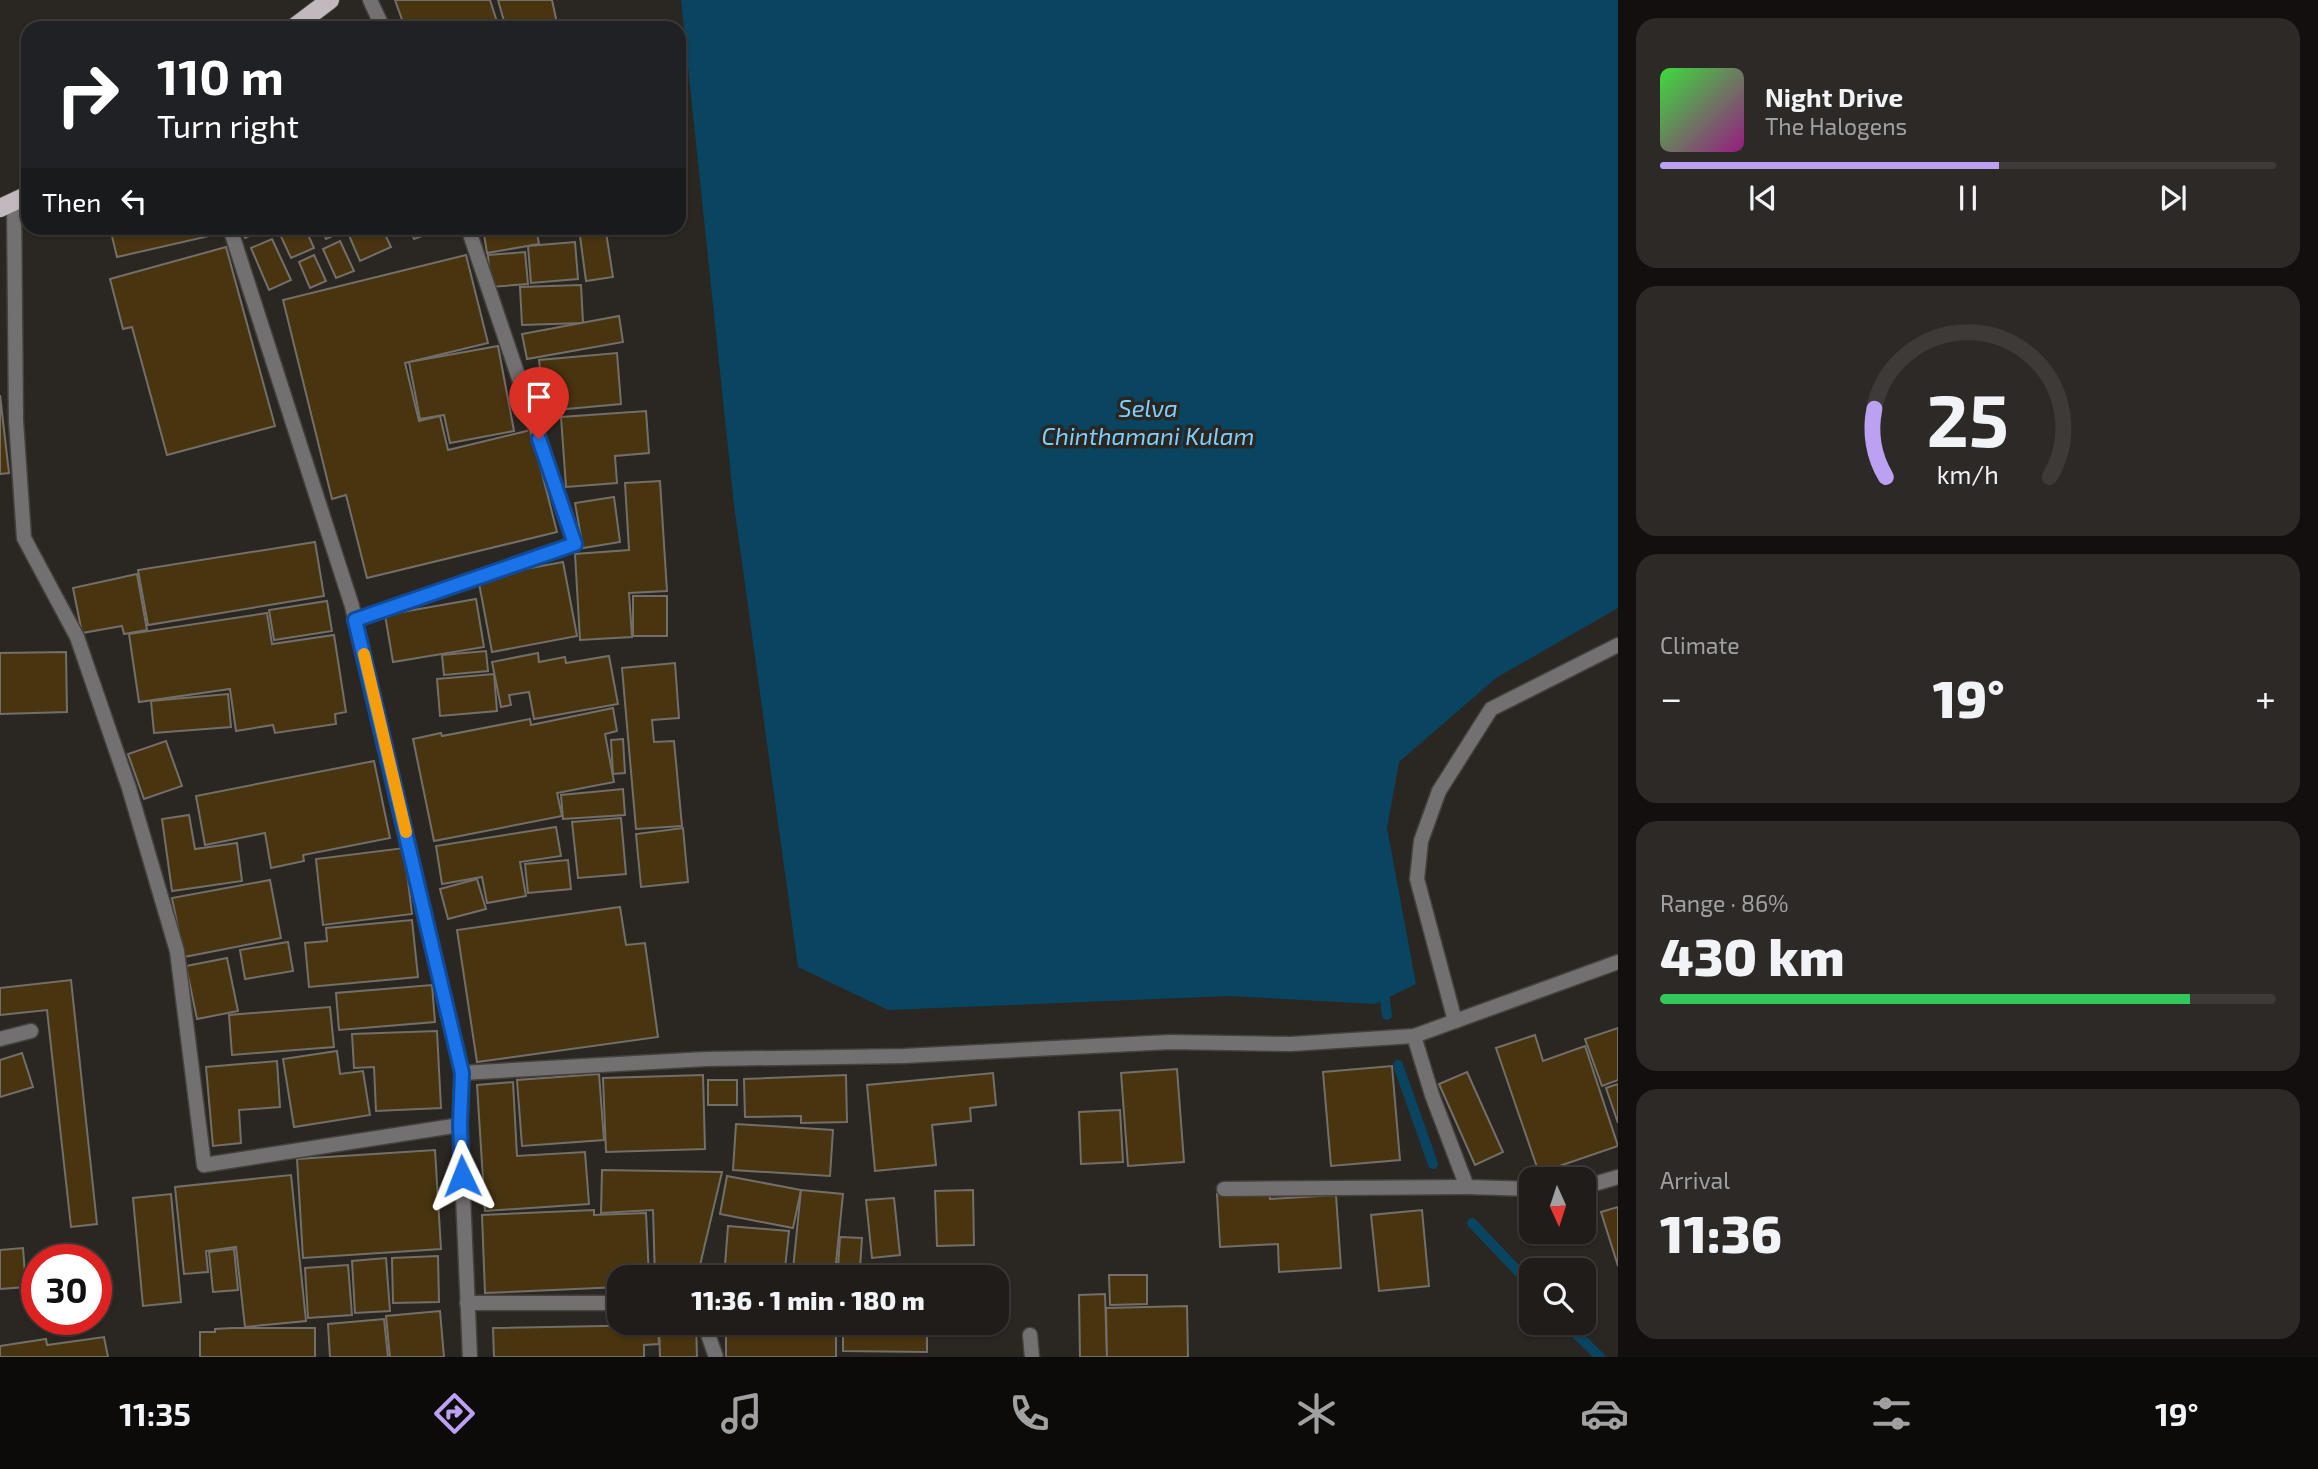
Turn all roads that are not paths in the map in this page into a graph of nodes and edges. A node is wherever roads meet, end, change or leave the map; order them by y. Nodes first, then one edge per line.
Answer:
1 (330, 0) edge
2 (370, 0) edge
3 (302, 21) edge
4 (380, 21) edge
5 (14, 202) edge
6 (232, 235) edge
7 (470, 235) edge
8 (355, 620) junction
9 (1618, 645) edge
10 (1618, 962) edge
11 (1455, 1021) junction
12 (31, 1031) dead end
13 (1414, 1036) junction
14 (0, 1039) edge
15 (462, 1073) junction
16 (460, 1125) junction
17 (1618, 1177) edge
18 (1596, 1184) edge
19 (1467, 1187) junction
20 (1224, 1189) dead end
21 (1519, 1189) edge
22 (467, 1303) junction
23 (607, 1303) edge
24 (708, 1335) edge
25 (1030, 1335) dead end
26 (470, 1357) edge
27 (716, 1357) edge
28 (1032, 1357) edge

1 - 3 main road
2 - 4 street
5 - 16 street
6 - 8 street
7 - 8 street
8 - 15 street
9 - 11 street
10 - 11 street
11 - 13 street
12 - 14 street
13 - 15 street
13 - 19 street
15 - 16 street
16 - 22 street
17 - 18 street
19 - 20 street
19 - 21 street
22 - 23 street
22 - 26 street
24 - 27 street
25 - 28 street

